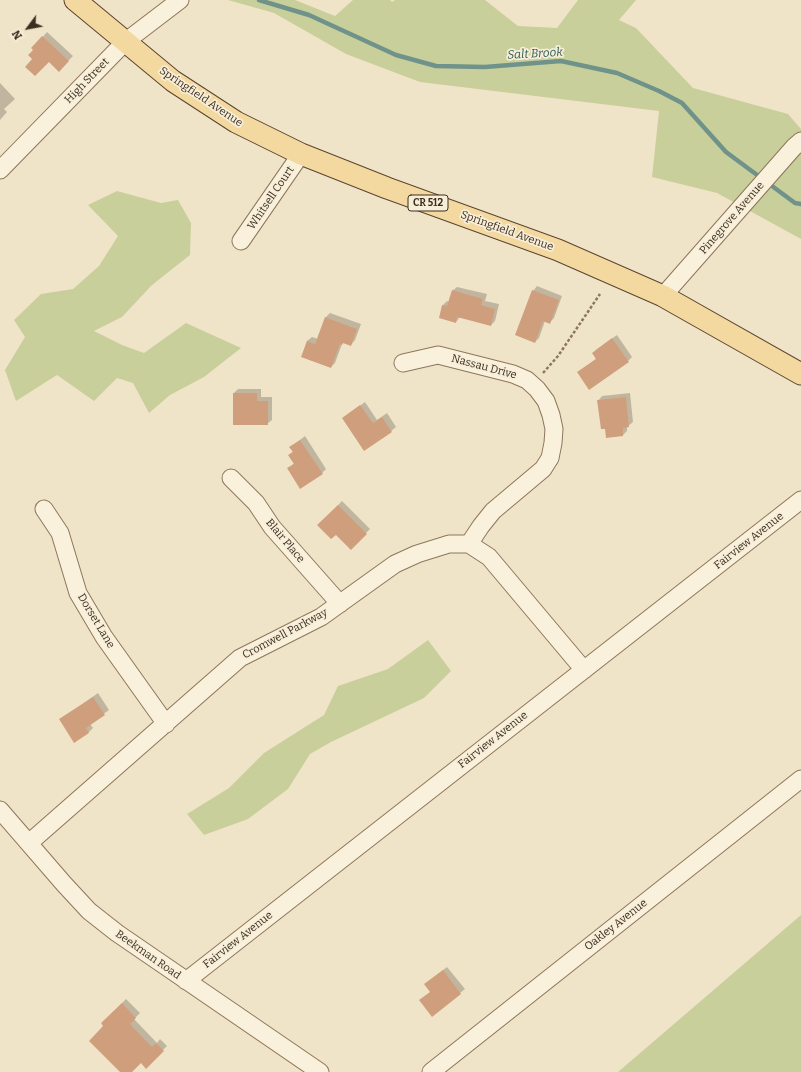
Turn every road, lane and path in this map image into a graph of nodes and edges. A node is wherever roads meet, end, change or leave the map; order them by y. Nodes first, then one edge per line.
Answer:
1 (75, 0) edge
2 (180, 0) edge
3 (125, 42) junction
4 (797, 144) edge
5 (301, 154) junction
6 (0, 170) edge
7 (241, 241) dead end
8 (600, 294) dead end
9 (663, 296) junction
10 (403, 363) dead end
11 (801, 374) edge
12 (533, 386) junction
13 (231, 478) dead end
14 (801, 500) edge
15 (44, 508) dead end
16 (469, 544) junction
17 (340, 604) junction
18 (584, 670) junction
19 (166, 724) junction
20 (801, 779) edge
21 (0, 810) edge
22 (29, 843) junction
23 (186, 981) junction
24 (320, 1072) edge
25 (431, 1072) edge

1 - 3 main road, Springfield Avenue / CR 512
2 - 3 street, High Street
3 - 5 main road, Springfield Avenue / CR 512
3 - 6 street, High Street
4 - 9 street, Pinegrove Avenue
5 - 7 street, Whitsell Court
5 - 9 main road, Springfield Avenue / CR 512
8 - 12 path
9 - 11 main road, Springfield Avenue / CR 512
10 - 12 street, Nassau Drive
12 - 16 street, Nassau Drive
13 - 17 street, Blair Place
14 - 18 street, Fairview Avenue
15 - 19 street, Dorset Lane
16 - 17 street, Cromwell Parkway
16 - 18 street
17 - 19 street, Cromwell Parkway
18 - 23 street, Fairview Avenue
19 - 22 street, Cromwell Parkway
20 - 25 street, Oakley Avenue
21 - 22 street, Beekman Road
22 - 23 street, Beekman Road
23 - 24 street, Beekman Road

